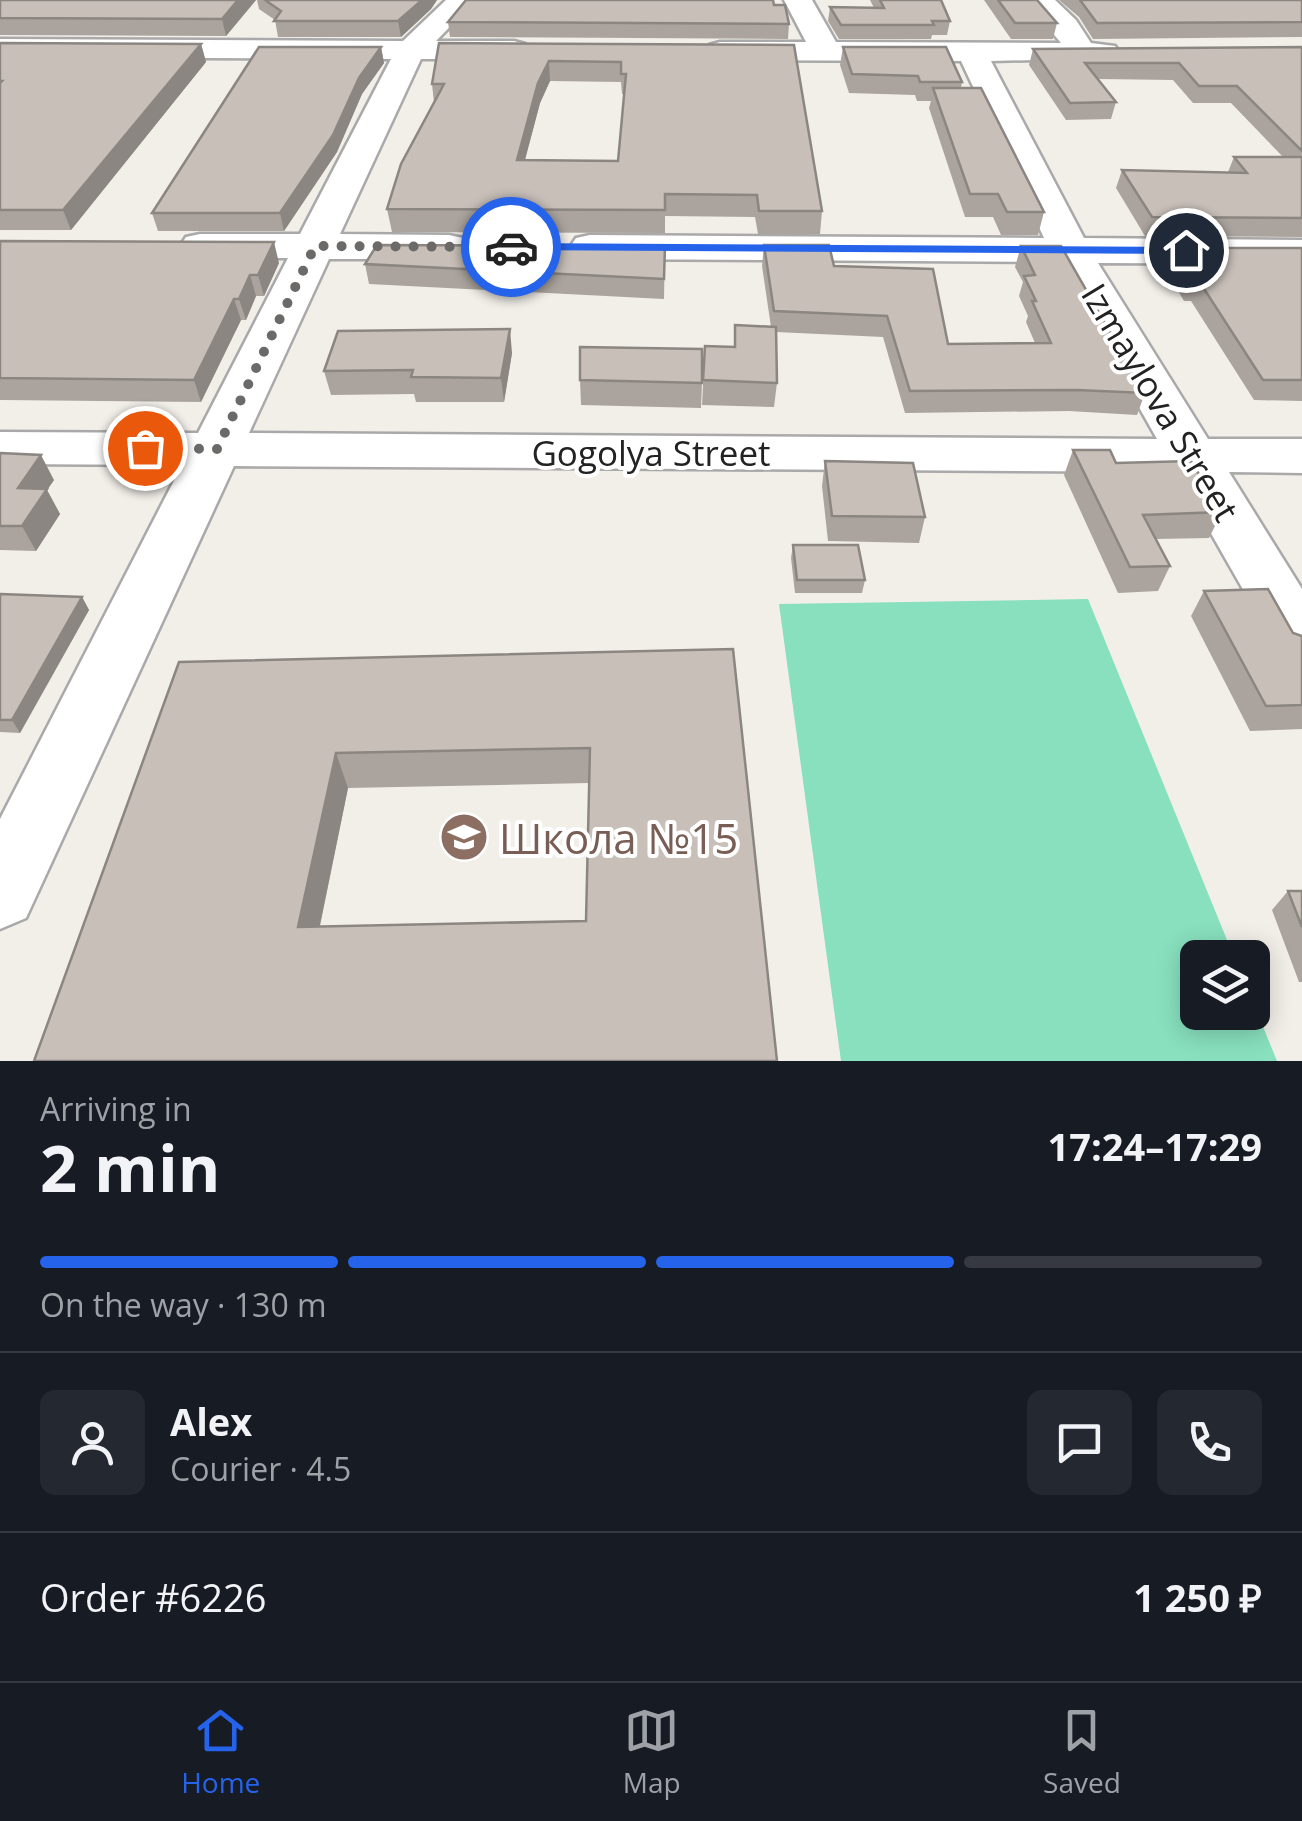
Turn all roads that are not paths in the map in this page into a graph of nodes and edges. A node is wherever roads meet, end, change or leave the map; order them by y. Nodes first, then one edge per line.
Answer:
1 (462, 0) edge
2 (798, 0) edge
3 (1039, 0) edge
4 (0, 48) edge
5 (410, 50) junction
6 (548, 50) edge
7 (688, 51) edge
8 (826, 51) junction
9 (1081, 52) junction
10 (1136, 52) edge
11 (972, 53) junction
12 (158, 246) edge
13 (315, 246) junction
14 (494, 247) edge
15 (553, 247) edge
16 (1069, 248) junction
17 (1302, 252) edge
18 (0, 448) edge
19 (217, 449) junction
20 (1193, 456) junction
21 (1302, 456) edge
22 (1302, 640) edge
23 (0, 894) edge

1 - 5 street
2 - 8 street
3 - 9 street
4 - 5 street
5 - 6 street
5 - 13 street
7 - 8 street
8 - 11 street
9 - 10 street
9 - 11 street
11 - 16 street, Izmaylova Street
12 - 13 street
13 - 14 street
13 - 19 street
15 - 16 street
16 - 17 street
16 - 20 street, Izmaylova Street
18 - 19 street, Gogolya Street
19 - 20 street, Gogolya Street
19 - 23 street
20 - 21 street, Gogolya Street
20 - 22 street, Izmaylova Street

